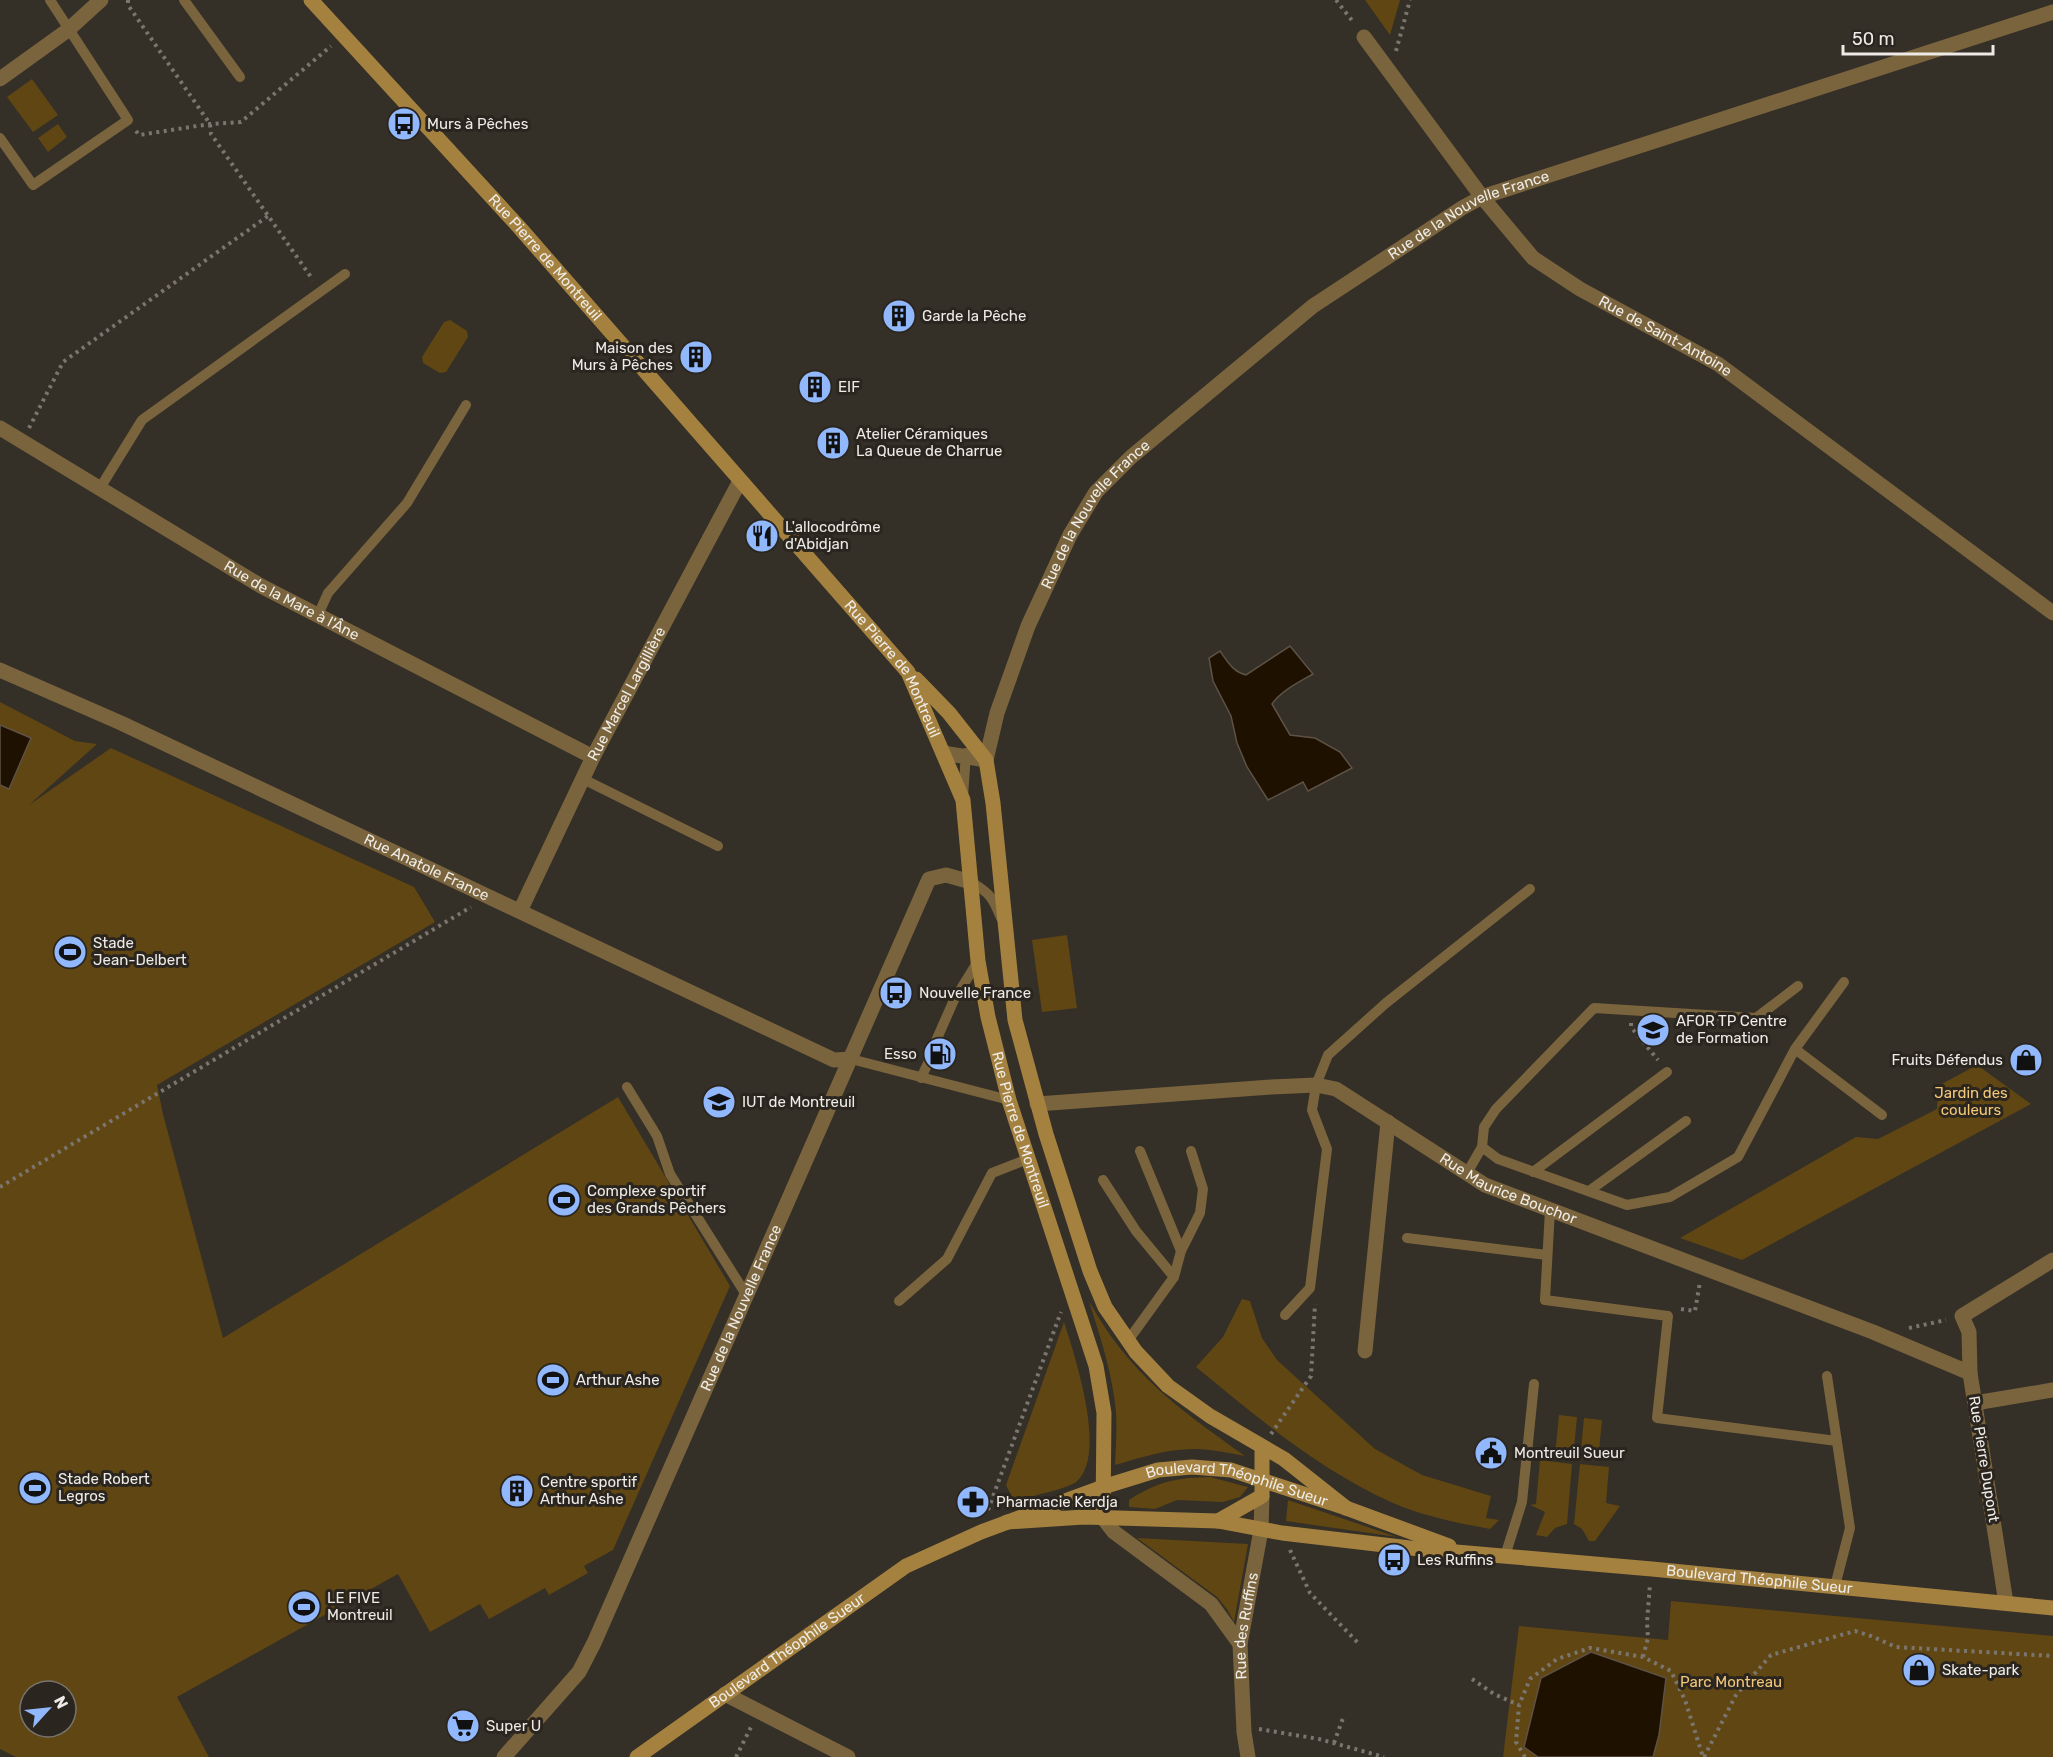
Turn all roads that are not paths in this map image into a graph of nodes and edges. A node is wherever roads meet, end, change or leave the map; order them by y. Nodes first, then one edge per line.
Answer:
1 (50, 0) edge
2 (101, 0) edge
3 (184, 0) edge
4 (311, 0) edge
5 (2053, 12) edge
6 (69, 30) junction
7 (1364, 37) road end
8 (240, 77) dead end
9 (0, 79) edge
10 (0, 138) edge
11 (1482, 197) junction
12 (345, 274) dead end
13 (466, 405) dead end
14 (0, 428) edge
15 (740, 481) junction
16 (100, 488) junction
17 (2053, 613) edge
18 (318, 615) junction
19 (0, 670) edge
20 (908, 672) junction
21 (968, 734) junction
22 (943, 753) junction
23 (593, 757) junction
24 (966, 757) junction
25 (986, 760) junction
26 (583, 779) junction
27 (963, 800) junction
28 (718, 846) dead end
29 (971, 882) junction
30 (1530, 889) dead end
31 (520, 911) junction
32 (1006, 929) junction
33 (978, 961) junction
34 (1844, 982) dead end
35 (1798, 986) dead end
36 (935, 1043) dead end
37 (1795, 1049) junction
38 (851, 1059) junction
39 (928, 1063) dead end
40 (1667, 1072) road end
41 (921, 1078) junction
42 (1316, 1085) junction
43 (627, 1087) dead end
44 (1009, 1100) junction
45 (1037, 1104) junction
46 (1882, 1115) dead end
47 (1686, 1121) dead end
48 (1388, 1122) junction
49 (1482, 1147) junction
50 (1140, 1151) dead end
51 (1191, 1151) dead end
52 (1028, 1159) junction
53 (1533, 1172) junction
54 (1467, 1173) junction
55 (1103, 1180) dead end
56 (1589, 1191) junction
57 (1550, 1210) junction
58 (1407, 1238) dead end
59 (1181, 1251) junction
60 (1547, 1255) junction
61 (2053, 1260) edge
62 (1174, 1277) junction
63 (745, 1300) junction
64 (899, 1301) dead end
65 (1285, 1315) dead end
66 (1127, 1342) junction
67 (1365, 1351) dead end
68 (1970, 1373) junction
69 (1827, 1376) dead end
70 (1534, 1384) dead end
71 (2053, 1390) edge
72 (1975, 1403) junction
73 (1838, 1440) junction
74 (1262, 1447) junction
75 (1262, 1480) junction
76 (1103, 1487) junction
77 (1262, 1496) junction
78 (1346, 1508) junction
79 (1103, 1518) junction
80 (1218, 1521) junction
81 (1007, 1522) junction
82 (1261, 1530) junction
83 (1466, 1553) junction
84 (1505, 1556) junction
85 (1835, 1586) junction
86 (2006, 1603) junction
87 (2053, 1608) edge
88 (1240, 1644) junction
89 (725, 1694) junction
90 (504, 1757) edge
91 (637, 1757) edge
92 (848, 1757) edge
93 (1248, 1757) edge

1 - 6 lane
2 - 6 street
3 - 8 lane
4 - 15 main road, Rue Pierre de Montreuil
5 - 11 street, Rue de la Nouvelle France
6 - 9 street
6 - 10 lane
7 - 11 street, Rue de Saint-Antoine
11 - 17 street, Rue de Saint-Antoine
11 - 25 street, Rue de la Nouvelle France
12 - 16 lane
13 - 18 lane
14 - 16 street, Rue de la Mare à l'Âne
15 - 20 main road, Rue Pierre de Montreuil
15 - 23 street, Rue Marcel Largillière
16 - 18 street, Rue de la Mare à l'Âne
18 - 23 street, Rue de la Mare à l'Âne
19 - 31 street, Rue Anatole France
20 - 21 main road
20 - 22 main road, Rue Pierre de Montreuil
21 - 24 lane
21 - 25 main road
22 - 24 street
22 - 27 main road, Rue Pierre de Montreuil
23 - 26 street, Rue Marcel Largillière
24 - 25 street
24 - 27 lane
25 - 32 main road, Rue Pierre de Montreuil
26 - 28 lane
26 - 31 street, Rue Marcel Largillière
27 - 29 main road, Rue Pierre de Montreuil
29 - 32 lane
29 - 33 main road, Rue Pierre de Montreuil
29 - 38 street, Rue de la Nouvelle France
30 - 42 lane
31 - 38 street, Rue Anatole France
32 - 45 main road, Rue Pierre de Montreuil
33 - 36 lane
33 - 44 main road, Rue Pierre de Montreuil
34 - 37 lane
35 - 49 lane
37 - 46 lane
37 - 56 lane
38 - 41 lane
38 - 63 street, Rue de la Nouvelle France
39 - 41 lane
40 - 53 lane
41 - 44 lane
42 - 45 street, Rue Maurice Bouchor
42 - 48 street, Rue Maurice Bouchor
42 - 65 lane
43 - 63 lane
44 - 52 main road, Rue Pierre de Montreuil
45 - 66 main road, Rue Pierre de Montreuil
47 - 56 lane
48 - 54 street, Rue Maurice Bouchor
48 - 67 street
49 - 53 lane
49 - 54 lane
50 - 59 lane
51 - 59 lane
52 - 64 lane
52 - 76 main road, Rue Pierre de Montreuil
53 - 56 lane
54 - 57 street, Rue Maurice Bouchor
55 - 62 lane
57 - 60 lane
57 - 68 street, Rue Maurice Bouchor
58 - 60 lane
59 - 62 lane
60 - 73 lane
61 - 68 street, Rue Pierre Dupont
62 - 66 lane
63 - 90 street, Rue de la Nouvelle France
66 - 74 main road, Rue Pierre de Montreuil
68 - 72 street, Rue Pierre Dupont
69 - 73 lane
70 - 84 lane
71 - 72 street
72 - 86 street, Rue Pierre Dupont
73 - 85 lane
74 - 75 main road
74 - 78 main road, Rue Pierre de Montreuil
75 - 76 main road, Boulevard Théophile Sueur
75 - 77 main road
75 - 78 main road, Boulevard Théophile Sueur
76 - 79 main road, Rue Pierre de Montreuil
76 - 81 main road, Boulevard Théophile Sueur
77 - 80 main road
77 - 82 street, Rue des Ruffins
78 - 83 main road, Boulevard Théophile Sueur
79 - 80 main road, Boulevard Théophile Sueur
79 - 81 main road, Boulevard Théophile Sueur
79 - 88 street
80 - 82 main road, Boulevard Théophile Sueur
81 - 89 main road, Boulevard Théophile Sueur
82 - 83 main road, Boulevard Théophile Sueur
82 - 88 street, Rue des Ruffins
83 - 84 main road, Boulevard Théophile Sueur
84 - 85 main road, Boulevard Théophile Sueur
85 - 86 main road, Boulevard Théophile Sueur
86 - 87 main road, Boulevard Théophile Sueur
88 - 93 street, Rue des Ruffins
89 - 91 main road, Boulevard Théophile Sueur
89 - 92 street

